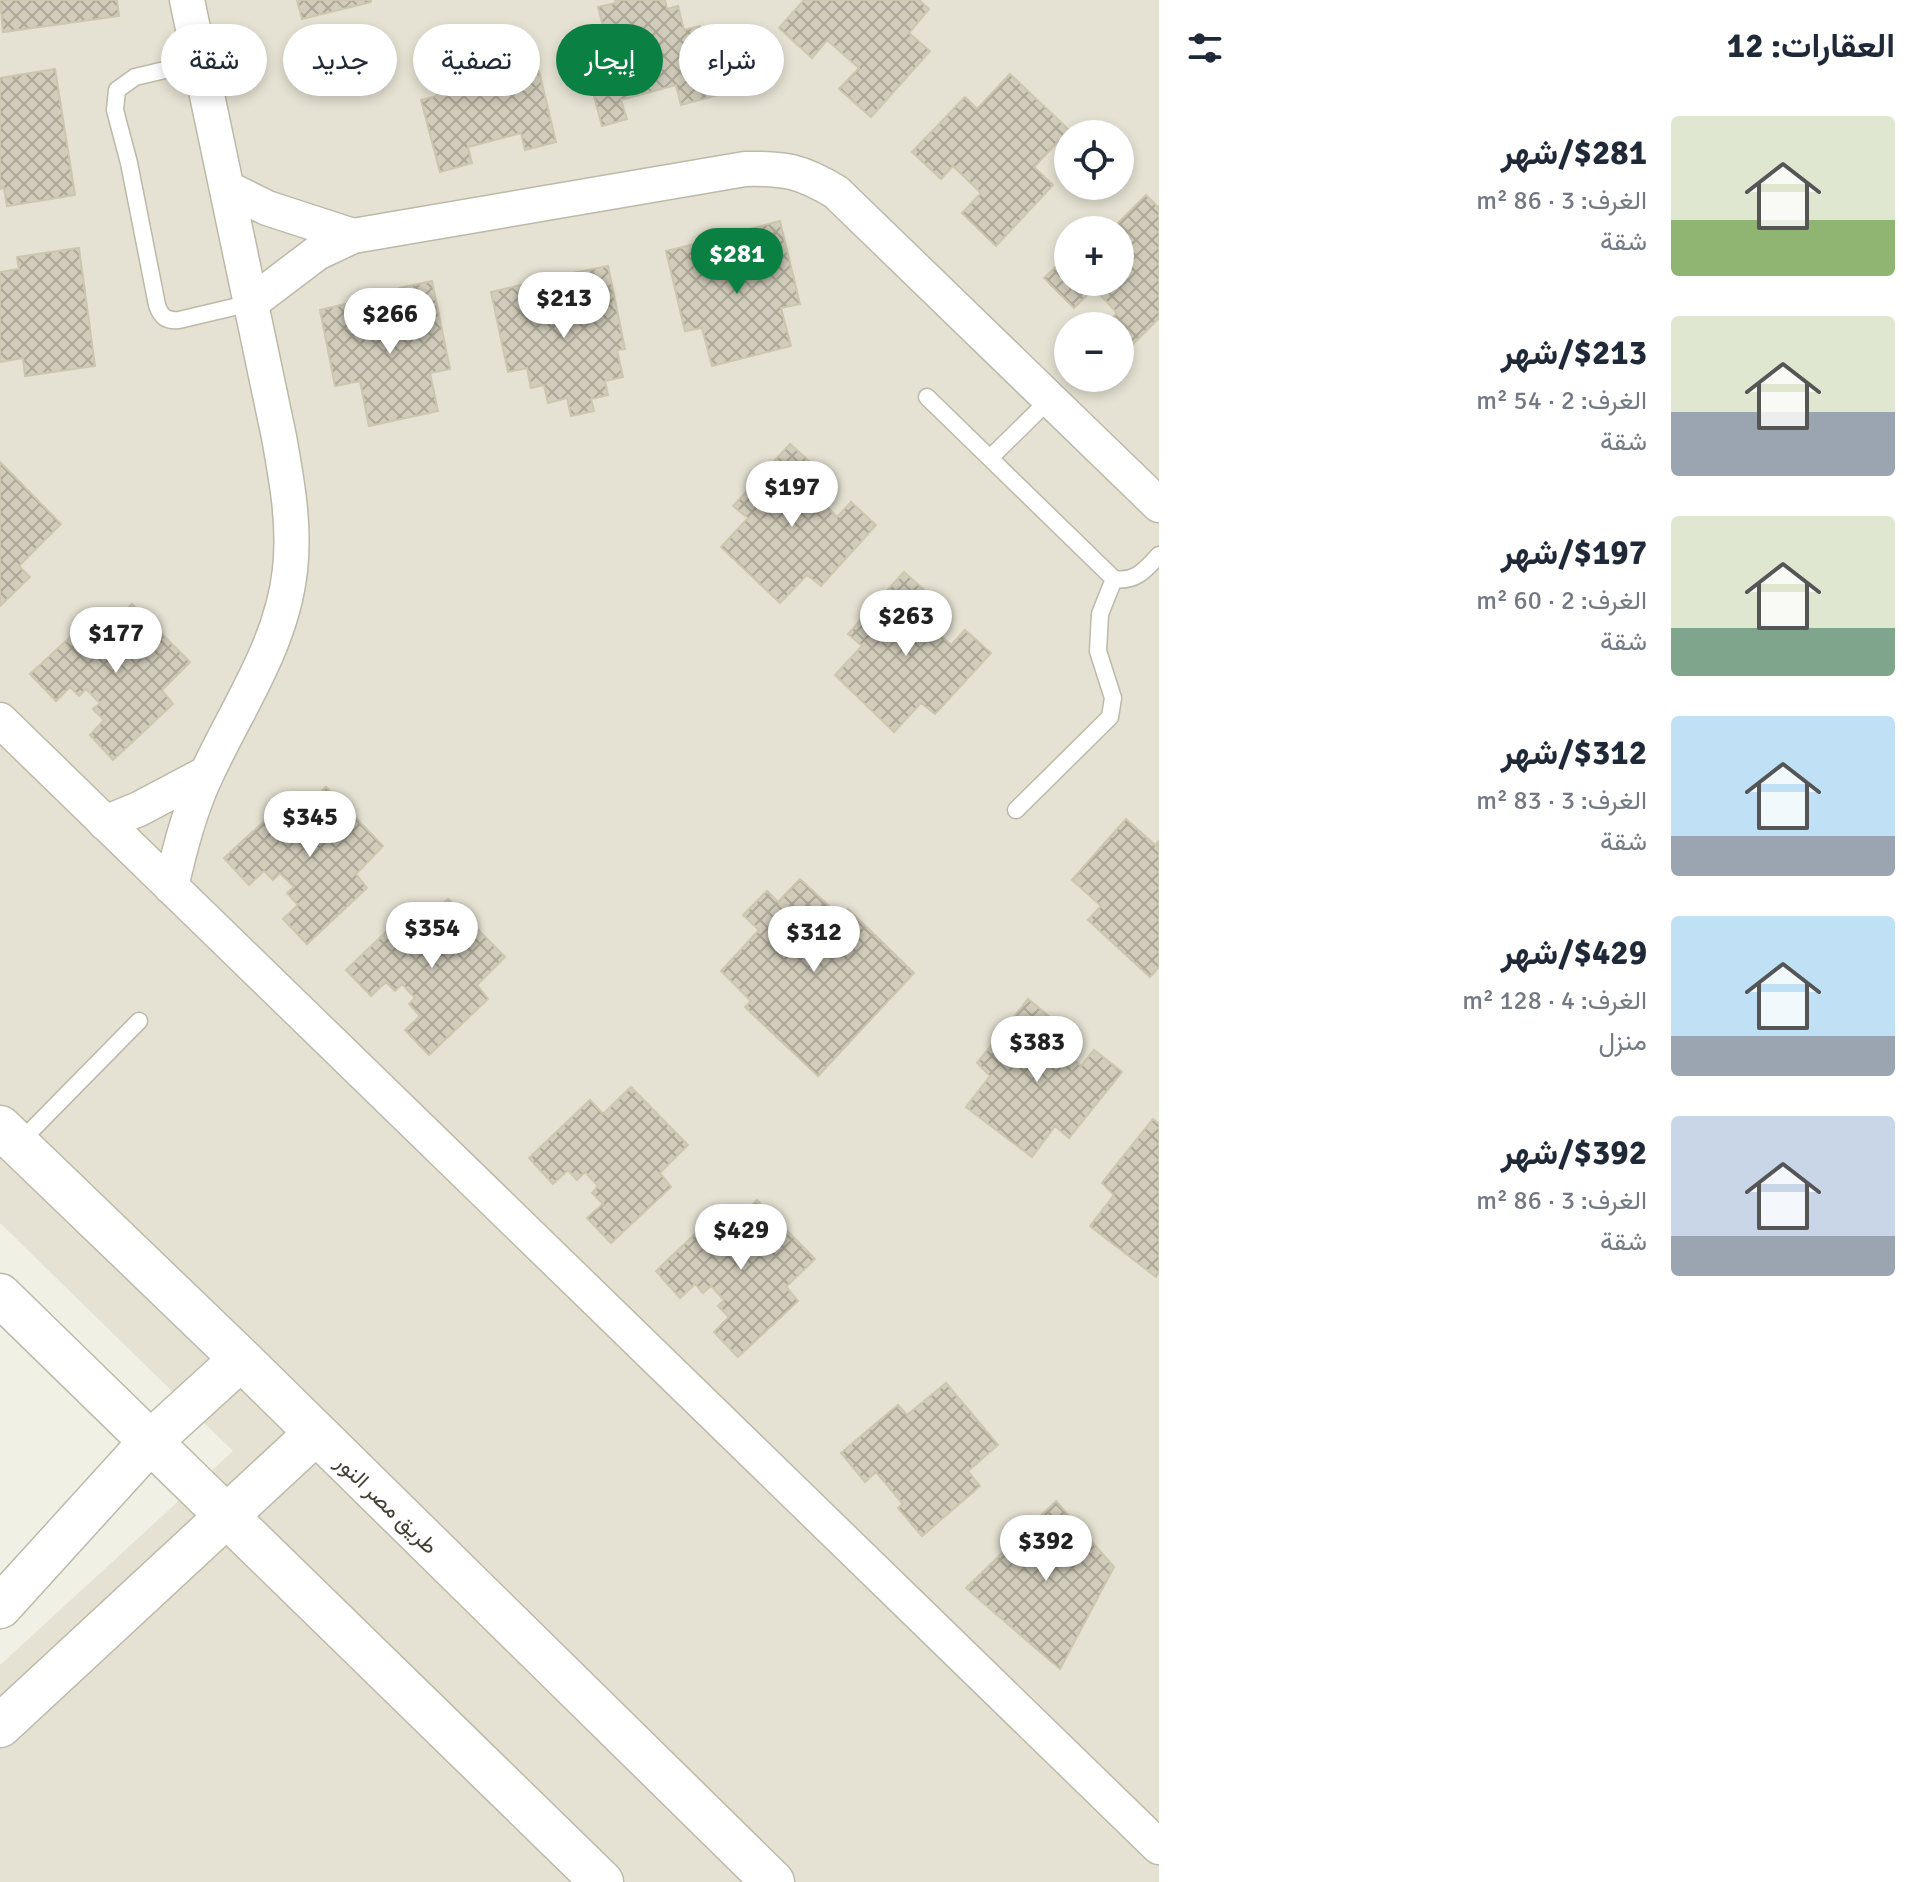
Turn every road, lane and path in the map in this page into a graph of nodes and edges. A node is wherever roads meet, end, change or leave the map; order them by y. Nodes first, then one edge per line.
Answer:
1 (187, 0) edge
2 (192, 24) edge
3 (161, 71) edge
4 (207, 96) edge
5 (227, 188) junction
6 (353, 236) junction
7 (251, 303) junction
8 (927, 397) dead end
9 (1050, 399) junction
10 (990, 458) junction
11 (1159, 505) edge
12 (1159, 555) edge
13 (1114, 579) junction
14 (0, 720) edge
15 (207, 773) junction
16 (1016, 810) dead end
17 (105, 823) junction
18 (171, 887) junction
19 (139, 1021) dead end
20 (8, 1136) edge
21 (0, 1295) edge
22 (241, 1359) junction
23 (315, 1434) junction
24 (150, 1442) junction
25 (228, 1516) junction
26 (0, 1607) edge
27 (0, 1726) edge
28 (1159, 1847) edge
29 (602, 1882) edge
30 (773, 1882) edge

1 - 2 street
3 - 7 lane
4 - 5 street
5 - 6 street
5 - 7 street
6 - 7 street
6 - 9 street
7 - 15 street
8 - 10 lane
9 - 10 lane
9 - 11 street
10 - 13 lane
12 - 13 lane
13 - 16 lane
14 - 17 street
15 - 17 street
15 - 18 street
17 - 18 street
18 - 28 street
19 - 20 lane
20 - 22 street, طريق مصر النور
21 - 24 street
22 - 23 street, طريق مصر النور
22 - 24 street
23 - 25 street
23 - 30 street, طريق مصر النور
24 - 25 street
24 - 26 street
25 - 27 street
25 - 29 street

